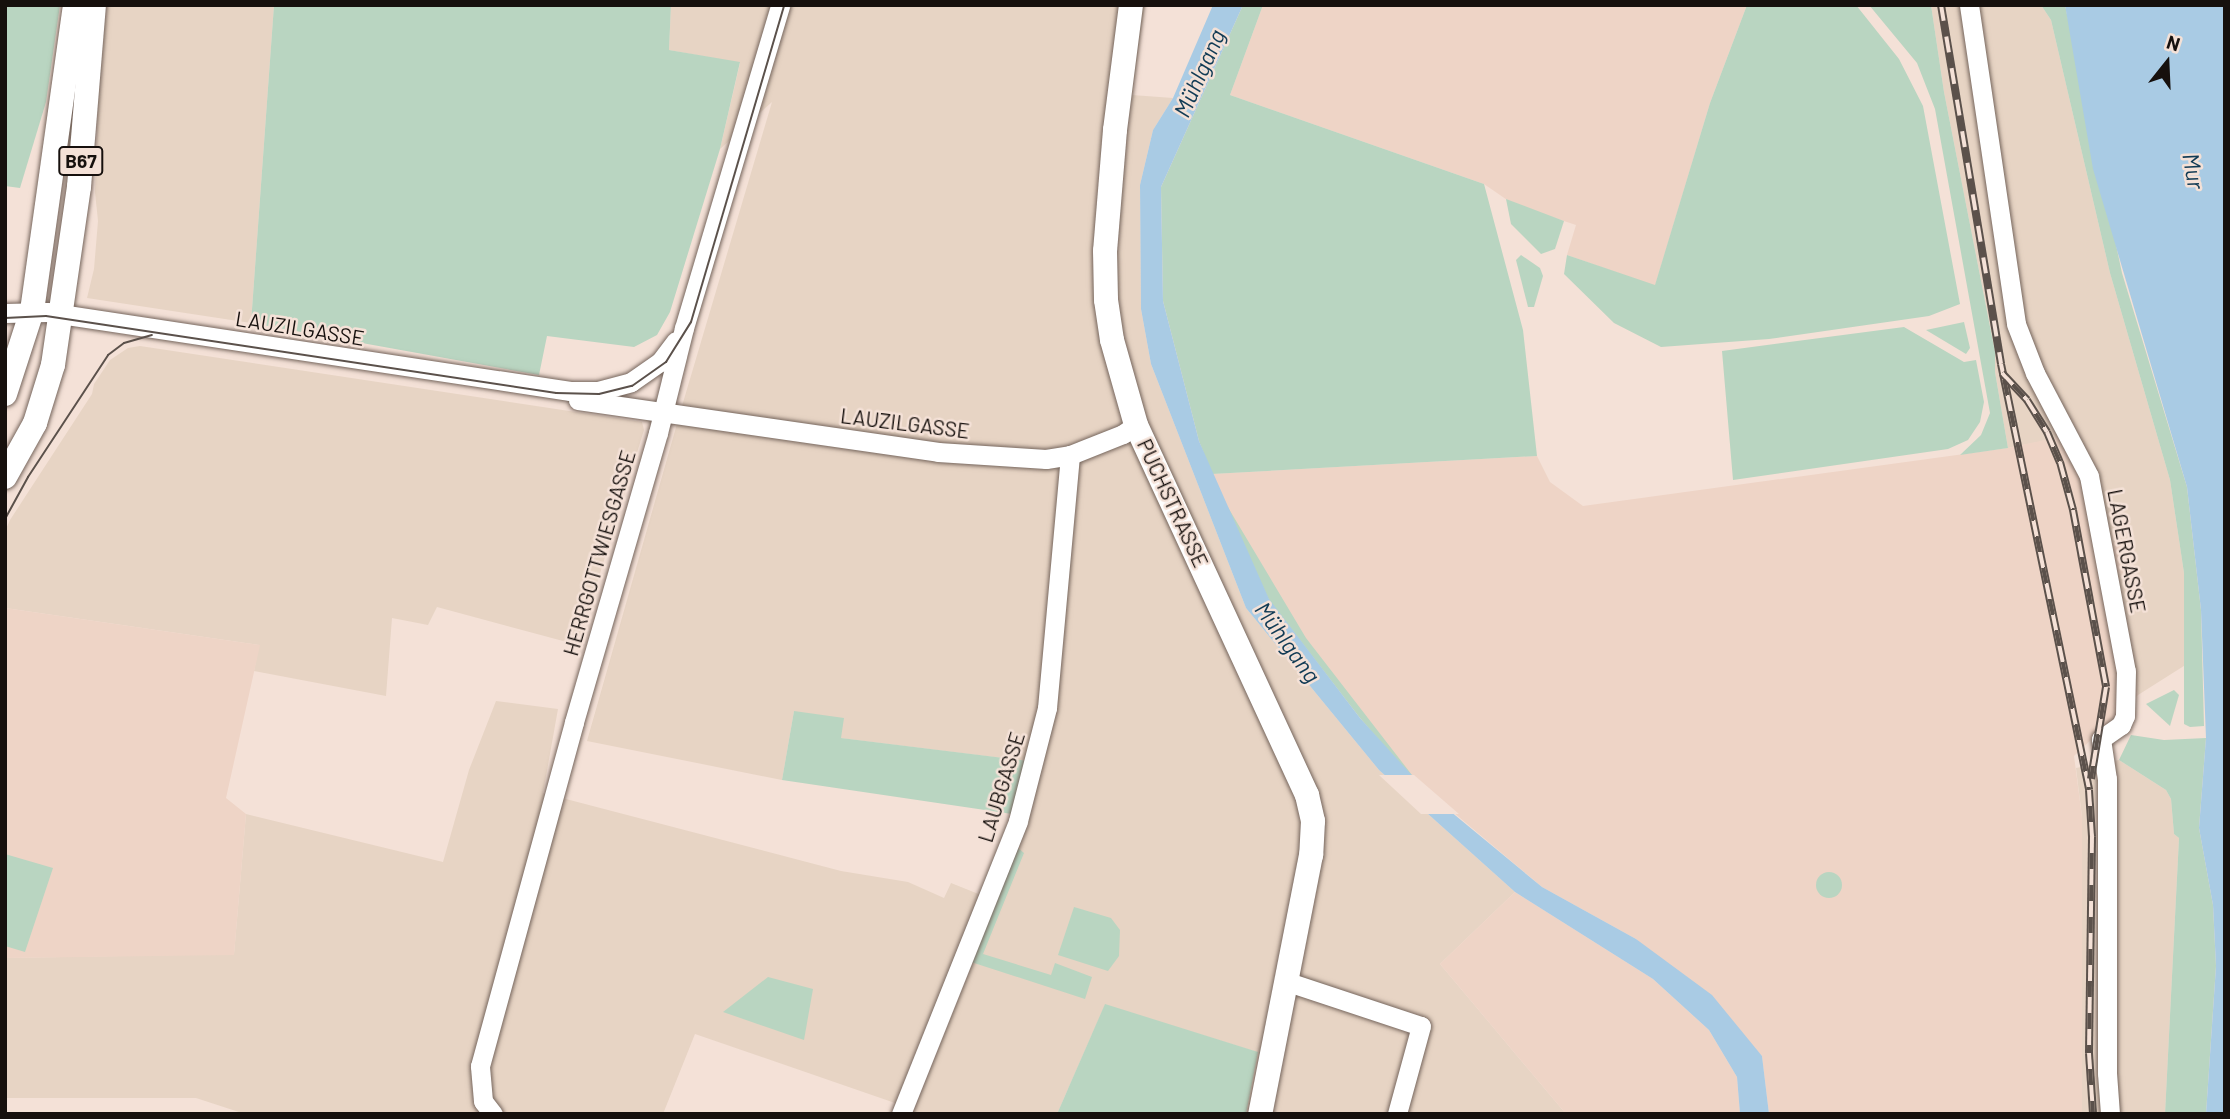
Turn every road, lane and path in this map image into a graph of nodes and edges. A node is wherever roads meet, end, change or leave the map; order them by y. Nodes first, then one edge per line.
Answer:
1 (75, 5) edge
2 (94, 5) edge
3 (780, 5) edge
4 (1131, 5) edge
5 (1969, 5) edge
6 (32, 311) junction
7 (5, 313) edge
8 (61, 315) junction
9 (684, 328) junction
10 (647, 373) junction
11 (532, 387) junction
12 (5, 394) edge
13 (664, 411) junction
14 (1136, 425) junction
15 (1070, 455) junction
16 (5, 477) edge
17 (1285, 981) junction
18 (493, 1114) edge
19 (901, 1114) edge
20 (1260, 1114) edge
21 (1397, 1114) edge
22 (2110, 1114) edge

1 - 6 main road, B67
2 - 8 main road, B67
3 - 9 street, HERRGOTTWIESGASSE
4 - 14 main road, PUCHSTRASSE
5 - 22 street, LAGERGASSE
6 - 7 street, LAUZILGASSE
6 - 8 street, LAUZILGASSE
6 - 12 main road, B67
8 - 11 street, LAUZILGASSE
8 - 16 main road, B67
9 - 10 street, LAUZILGASSE
9 - 13 street, HERRGOTTWIESGASSE
10 - 11 street, LAUZILGASSE
10 - 13 street
11 - 13 street, LAUZILGASSE
13 - 15 street, LAUZILGASSE
13 - 18 street, HERRGOTTWIESGASSE
14 - 15 street, LAUZILGASSE
14 - 17 main road, PUCHSTRASSE
15 - 19 street, LAUBGASSE
17 - 20 main road, PUCHSTRASSE
17 - 21 street

